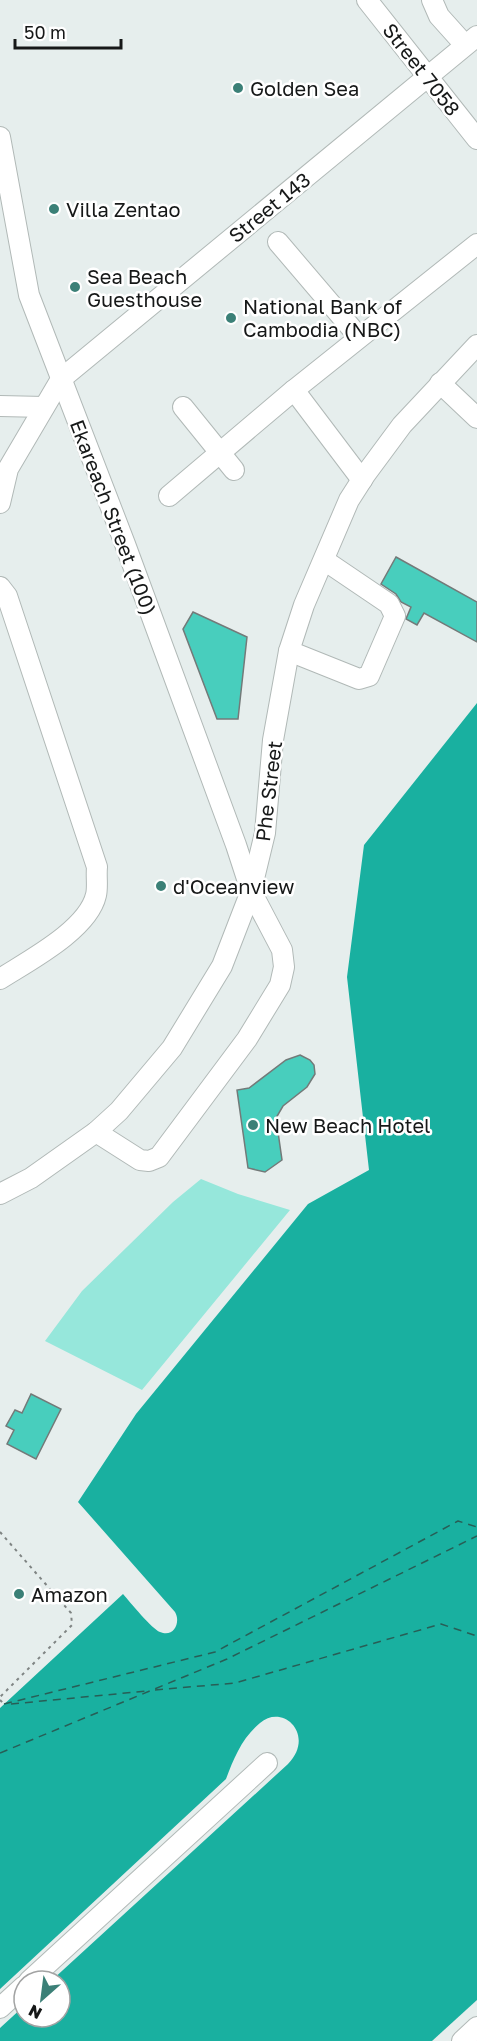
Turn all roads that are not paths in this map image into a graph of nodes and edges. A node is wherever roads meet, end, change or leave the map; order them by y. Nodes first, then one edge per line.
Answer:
1 (367, 0) edge
2 (432, 0) edge
3 (471, 40) edge
4 (428, 77) junction
5 (0, 137) edge
6 (477, 139) edge
7 (278, 242) dead end
8 (477, 244) edge
9 (359, 338) junction
10 (477, 345) edge
11 (61, 379) junction
12 (440, 383) junction
13 (294, 390) junction
14 (0, 406) edge
15 (44, 407) junction
16 (183, 407) dead end
17 (477, 418) edge
18 (220, 452) junction
19 (234, 470) dead end
20 (362, 480) junction
21 (168, 496) dead end
22 (0, 502) edge
23 (324, 560) junction
24 (0, 587) edge
25 (289, 651) junction
26 (231, 833) junction
27 (265, 833) junction
28 (251, 891) junction
29 (0, 980) edge
30 (96, 1132) junction
31 (0, 1194) edge
32 (267, 1763) dead end
33 (42, 1969) edge
34 (12, 1997) edge
35 (0, 2008) edge
36 (477, 2027) edge
37 (462, 2041) edge

1 - 4 street, Street 7058
2 - 3 street
3 - 4 street, Street 143
4 - 6 street, Street 7058
4 - 11 street, Street 143
5 - 11 street, Ekareach Street (100)
7 - 9 street
8 - 9 street
9 - 13 street
10 - 12 street, Phe Street
11 - 15 street, Street 143
11 - 26 street, Ekareach Street (100)
12 - 17 street
12 - 20 street, Phe Street
13 - 18 street
13 - 20 street
14 - 15 street
15 - 22 street, Street 143
16 - 18 street
18 - 19 street
18 - 21 street
20 - 23 street, Phe Street
23 - 25 street, Phe Street
23 - 25 street
24 - 29 street
25 - 27 street, Phe Street
26 - 27 street
26 - 28 street, Ekareach Street (100)
27 - 28 street, Phe Street
28 - 30 street, Phe Street
28 - 30 street, Ekareach Street (100)
30 - 31 street, Phe Street
32 - 33 street
34 - 35 street
36 - 37 street

